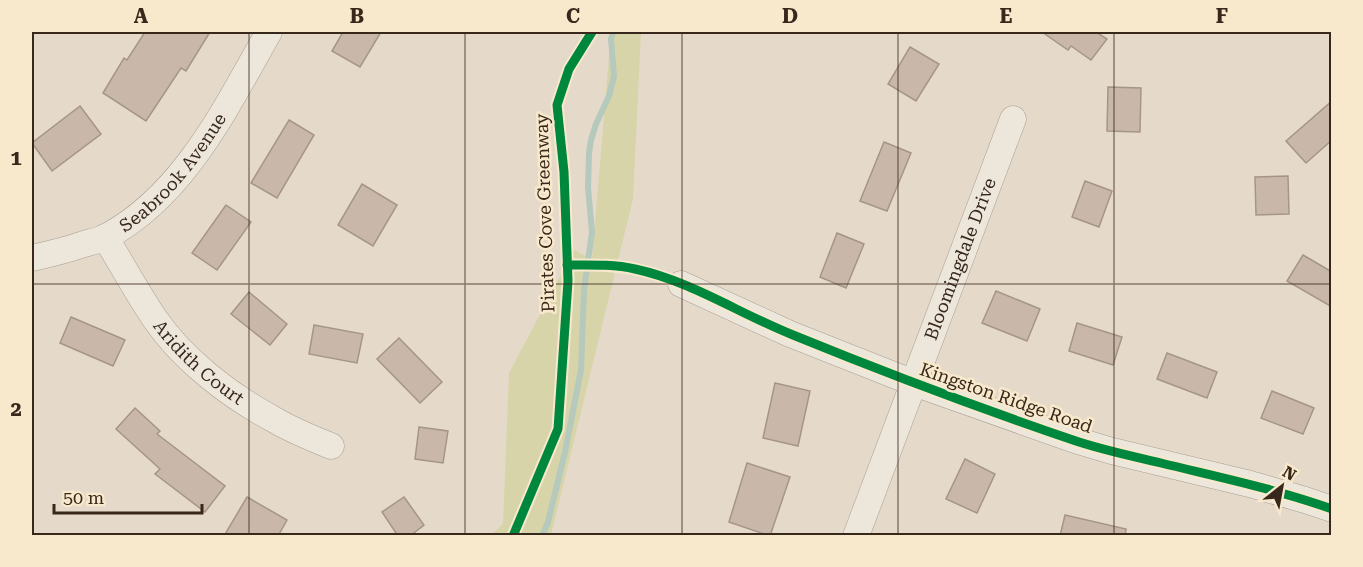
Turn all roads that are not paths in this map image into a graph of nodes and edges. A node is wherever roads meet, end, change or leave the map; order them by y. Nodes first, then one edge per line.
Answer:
1 (269, 32) edge
2 (1013, 119) dead end
3 (105, 237) junction
4 (32, 258) edge
5 (681, 284) dead end
6 (914, 383) junction
7 (331, 446) dead end
8 (1332, 509) edge
9 (856, 536) edge

1 - 3 street, Seabrook Avenue
2 - 6 street, Bloomingdale Drive
3 - 4 street, Seabrook Avenue
3 - 7 street, Aridith Court
5 - 6 street, Kingston Ridge Road
6 - 8 street, Kingston Ridge Road
6 - 9 street, Bloomingdale Drive

